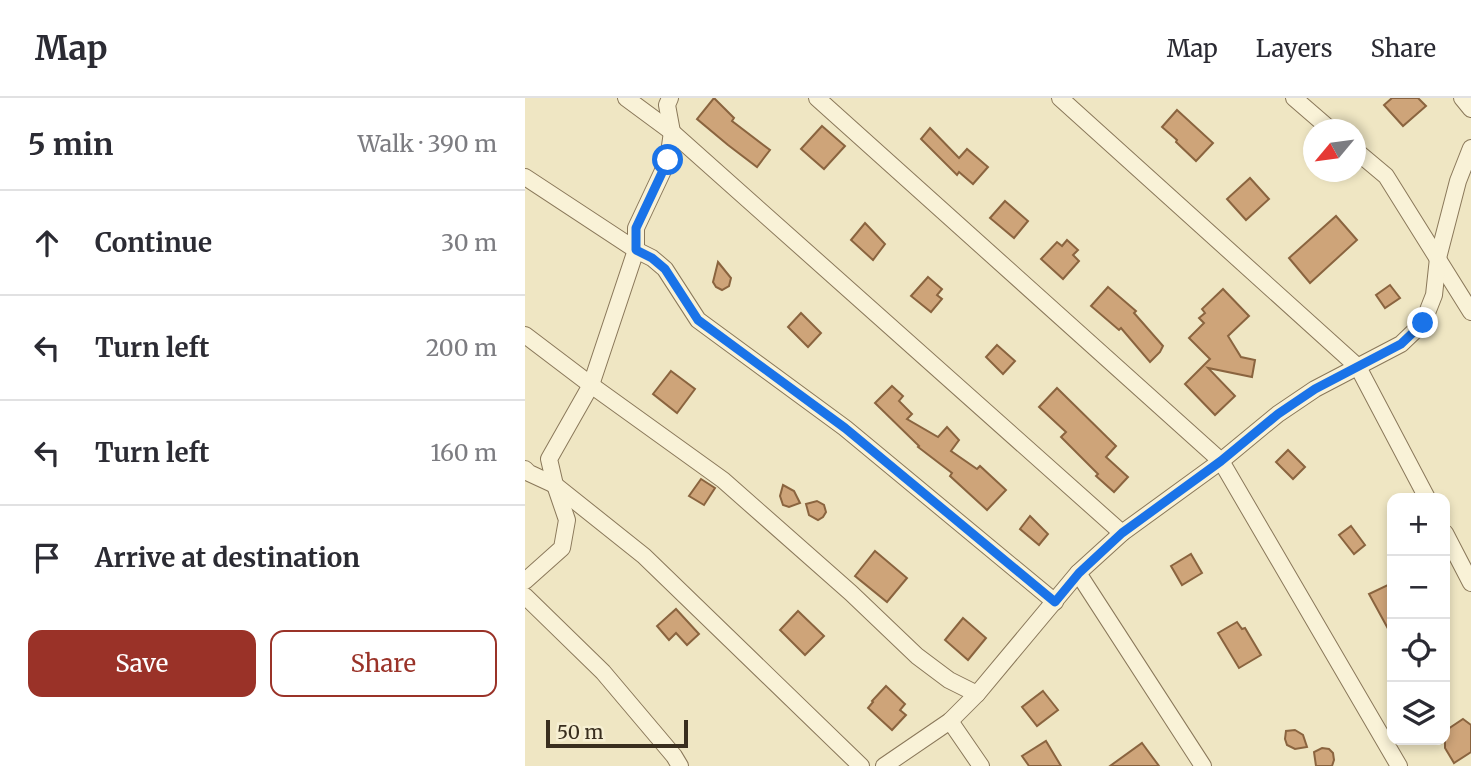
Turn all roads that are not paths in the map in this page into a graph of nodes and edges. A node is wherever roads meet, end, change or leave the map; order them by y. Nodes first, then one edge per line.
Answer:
1 (626, 98) edge
2 (670, 98) edge
3 (817, 98) edge
4 (1060, 98) edge
5 (1294, 98) edge
6 (1462, 98) edge
7 (1471, 109) edge
8 (1318, 119) edge
9 (672, 132) junction
10 (1471, 148) edge
11 (1366, 159) edge
12 (525, 177) edge
13 (636, 250) junction
14 (1438, 258) junction
15 (1471, 312) edge
16 (525, 335) edge
17 (1358, 367) junction
18 (591, 385) junction
19 (1221, 461) junction
20 (525, 469) edge
21 (555, 485) junction
22 (1424, 493) edge
23 (1122, 533) junction
24 (1450, 543) edge
25 (1079, 573) junction
26 (525, 581) edge
27 (1471, 583) edge
28 (525, 596) edge
29 (1055, 602) junction
30 (977, 694) junction
31 (950, 721) junction
32 (680, 766) edge
33 (861, 766) edge
34 (884, 766) edge
35 (981, 766) edge
36 (1203, 766) edge
37 (1399, 766) edge

1 - 9 street
2 - 9 street
3 - 19 street
4 - 17 street
5 - 8 street
6 - 7 street
9 - 13 street
9 - 23 street
10 - 14 street
11 - 14 street
12 - 13 street
13 - 18 street
13 - 29 street
14 - 15 street
14 - 17 street
16 - 18 street
17 - 19 street
17 - 22 street
18 - 21 street
18 - 30 street
19 - 23 street
19 - 37 street
20 - 21 street
21 - 26 street
21 - 33 street
23 - 25 street
24 - 27 street
25 - 29 street
25 - 36 street
28 - 32 street
29 - 30 street
30 - 31 street
31 - 34 street
31 - 35 street

